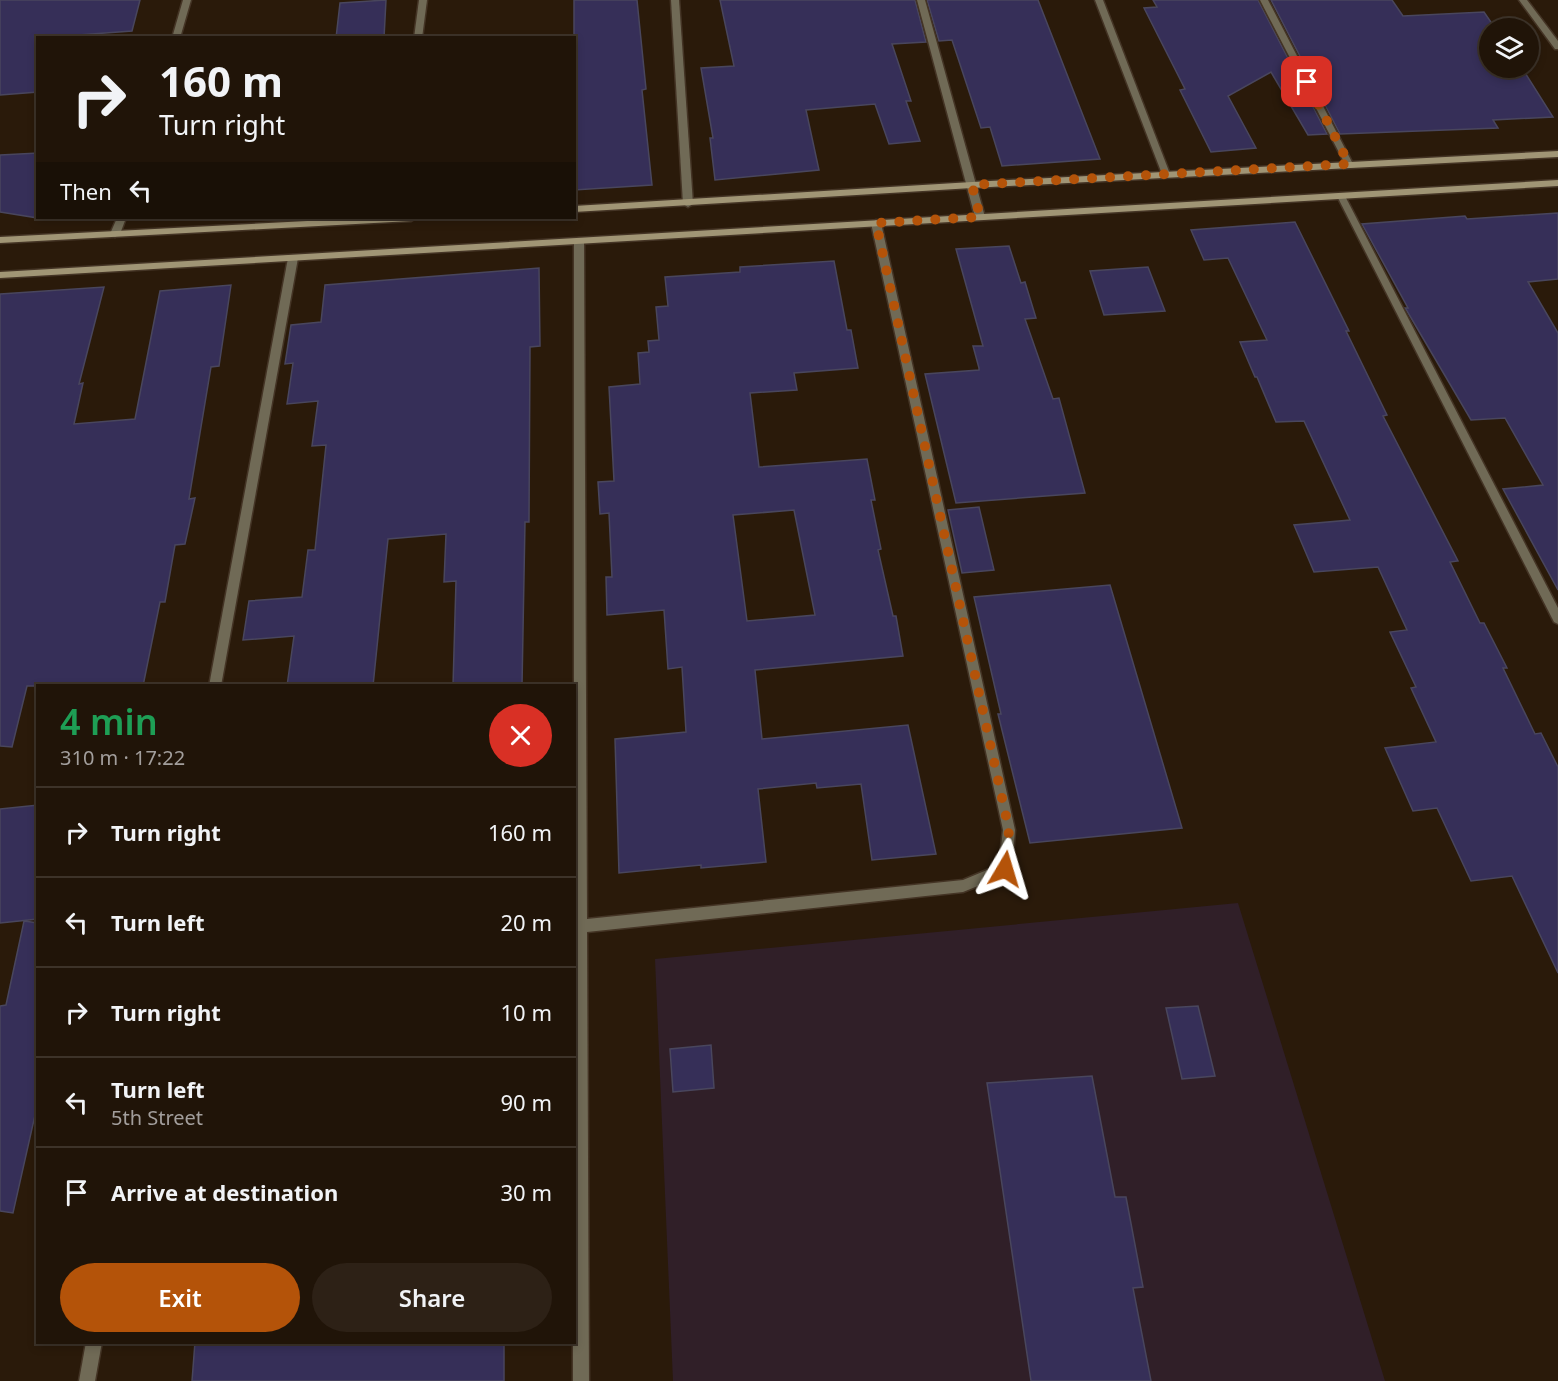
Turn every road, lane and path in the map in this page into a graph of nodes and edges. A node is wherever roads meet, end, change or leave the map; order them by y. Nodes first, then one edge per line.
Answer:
1 (187, 0) edge
2 (423, 0) edge
3 (675, 0) edge
4 (921, 0) edge
5 (1100, 0) edge
6 (1264, 0) edge
7 (1523, 0) edge
8 (177, 36) edge
9 (418, 36) edge
10 (1558, 47) edge
11 (1558, 154) edge
12 (1349, 164) junction
13 (1166, 174) junction
14 (1558, 183) edge
15 (972, 185) junction
16 (1341, 196) junction
17 (688, 204) junction
18 (576, 209) edge
19 (980, 217) junction
20 (121, 219) edge
21 (380, 219) edge
22 (876, 223) junction
23 (115, 234) junction
24 (0, 240) edge
25 (579, 241) junction
26 (293, 258) junction
27 (0, 275) edge
28 (1558, 619) edge
29 (215, 684) edge
30 (581, 926) junction
31 (94, 1344) edge
32 (87, 1381) edge
33 (581, 1381) edge

1 - 8 street
2 - 9 street
3 - 17 street
4 - 15 street
5 - 13 street
6 - 12 street
7 - 10 street
11 - 12 street
12 - 13 street
13 - 15 street
14 - 16 street
15 - 17 street
15 - 19 street
16 - 19 street
16 - 28 street
17 - 18 street
19 - 22 street
20 - 23 street
21 - 23 street
22 - 25 street
22 - 30 street
23 - 24 street
25 - 26 street
25 - 30 street
26 - 27 street
26 - 29 street
30 - 33 street
31 - 32 street

